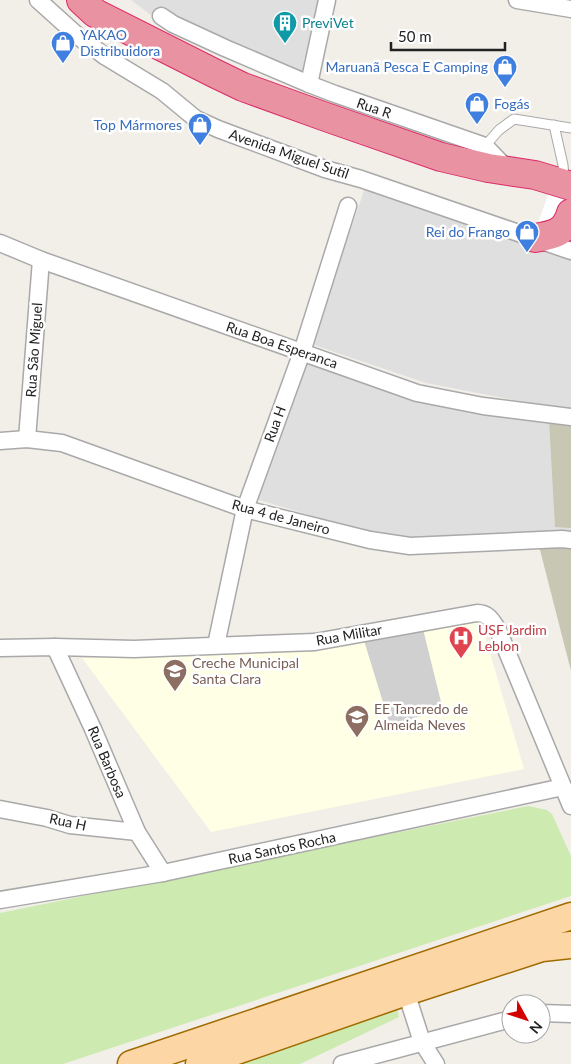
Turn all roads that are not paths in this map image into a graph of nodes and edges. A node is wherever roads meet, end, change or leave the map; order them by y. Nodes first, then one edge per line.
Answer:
1 (38, 0) edge
2 (81, 0) edge
3 (327, 0) edge
4 (517, 0) edge
5 (571, 9) edge
6 (161, 16) dead end
7 (309, 84) junction
8 (554, 125) junction
9 (571, 128) edge
10 (485, 146) junction
11 (510, 172) junction
12 (567, 195) edge
13 (348, 206) dead end
14 (535, 238) junction
15 (0, 243) edge
16 (571, 251) edge
17 (41, 260) junction
18 (302, 352) junction
19 (571, 417) edge
20 (27, 440) junction
21 (0, 441) edge
22 (245, 509) junction
23 (571, 540) edge
24 (216, 646) junction
25 (56, 647) junction
26 (0, 648) edge
27 (563, 787) junction
28 (571, 806) edge
29 (0, 809) edge
30 (137, 832) junction
31 (163, 873) junction
32 (0, 900) edge
33 (571, 916) edge
34 (571, 945) edge
35 (406, 992) junction
36 (551, 1013) edge
37 (571, 1014) edge
38 (501, 1022) edge
39 (422, 1042) junction
40 (130, 1064) edge
41 (199, 1064) edge
42 (342, 1064) edge
43 (436, 1064) edge

1 - 14 street, Avenida Miguel Sutil
2 - 11 highway
3 - 7 street
4 - 5 street
6 - 7 street, Rua R
7 - 10 street, Rua R
8 - 9 lane
8 - 10 lane
8 - 12 lane
10 - 11 street, Rua R
11 - 12 highway
12 - 14 highway
13 - 18 street, Rua H
14 - 16 street, Avenida Miguel Sutil
15 - 17 street, Rua Boa Esperanca
17 - 18 street, Rua Boa Esperanca
17 - 20 street, Rua São Miguel
18 - 19 street, Rua Boa Esperanca
18 - 22 street, Rua H
20 - 21 street, Rua 4 de Janeiro
20 - 22 street, Rua 4 de Janeiro
22 - 23 street, Rua 4 de Janeiro
22 - 24 street, Rua H
24 - 25 street, Rua Militar
24 - 27 street, Rua Militar
25 - 26 street, Rua Militar
25 - 30 street, Rua Barbosa
27 - 28 street, Rua Militar
27 - 31 street, Rua Santos Rocha
29 - 30 street, Rua H
30 - 31 street, Rua Barbosa
31 - 32 street, Rua Santos Rocha
33 - 40 main road
34 - 35 main road
35 - 39 street
35 - 41 main road
36 - 37 street
38 - 39 street
39 - 42 street
39 - 43 street

